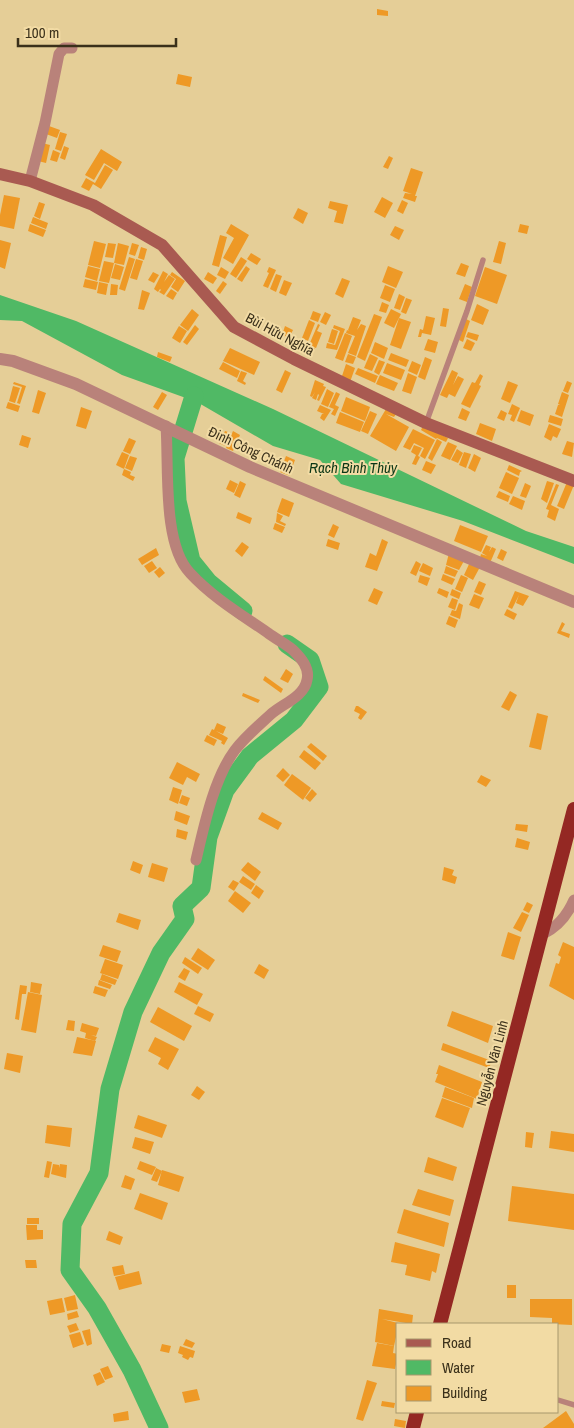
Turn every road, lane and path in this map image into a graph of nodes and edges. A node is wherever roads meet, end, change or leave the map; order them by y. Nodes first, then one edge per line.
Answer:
1 (72, 48) dead end
2 (0, 174) edge
3 (30, 181) junction
4 (483, 260) dead end
5 (0, 358) edge
6 (426, 423) junction
7 (168, 427) junction
8 (574, 481) edge
9 (574, 602) edge
10 (574, 809) edge
11 (196, 860) dead end
12 (574, 900) edge
13 (542, 934) junction
14 (440, 1323) edge
15 (559, 1400) edge
16 (574, 1405) edge
17 (417, 1413) edge
18 (413, 1428) edge

1 - 3 street
2 - 3 main road, Bùi Hữu Nghĩa
3 - 6 main road, Bùi Hữu Nghĩa
4 - 6 lane
5 - 7 street, Đinh Công Chánh
6 - 8 main road, Bùi Hữu Nghĩa
7 - 9 street, Đinh Công Chánh
7 - 11 street
10 - 13 highway, Nguyễn Văn Linh
12 - 13 street
13 - 14 highway, Nguyễn Văn Linh
15 - 16 lane
17 - 18 highway

